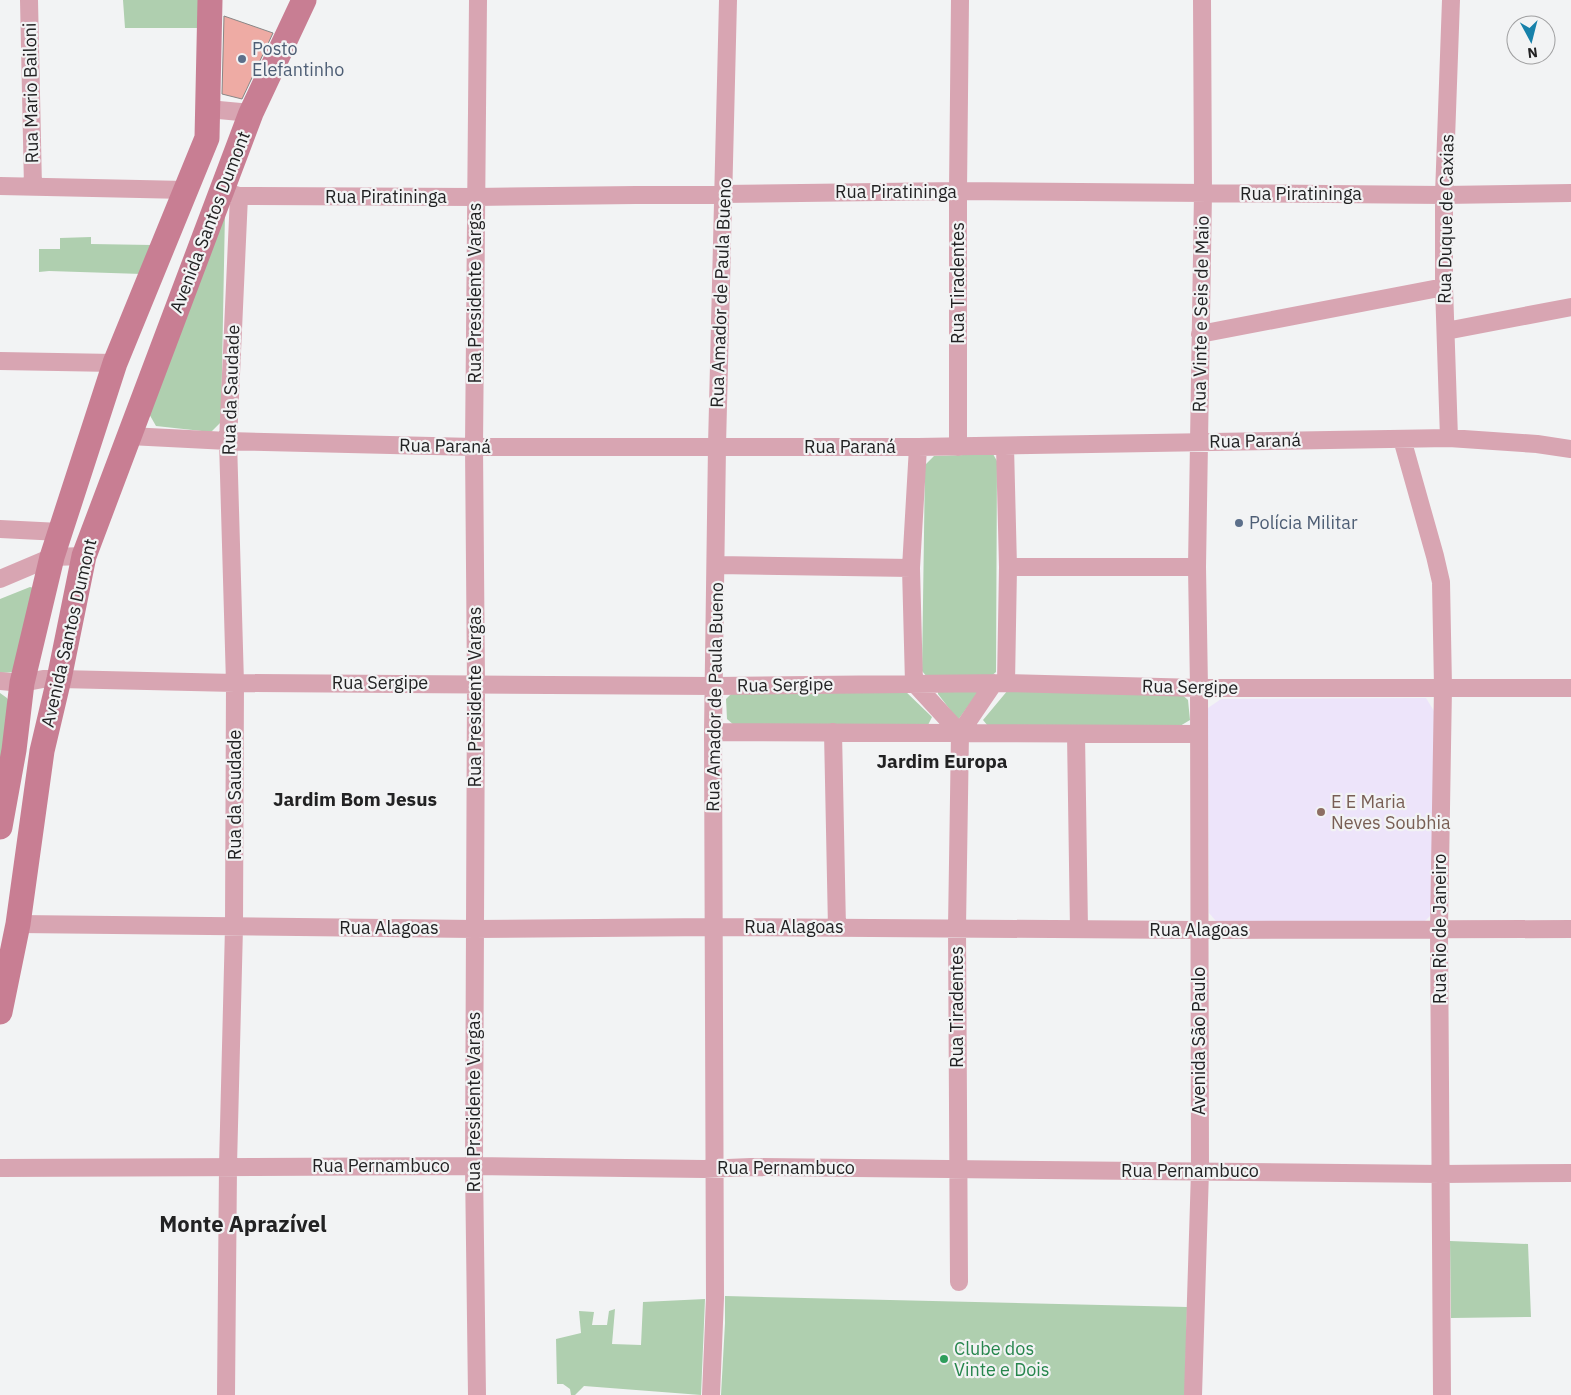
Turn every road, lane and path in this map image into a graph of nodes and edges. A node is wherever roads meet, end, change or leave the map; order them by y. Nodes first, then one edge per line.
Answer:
1 (29, 0) edge
2 (210, 0) edge
3 (304, 0) edge
4 (478, 0) edge
5 (728, 0) edge
6 (960, 0) edge
7 (1202, 0) edge
8 (1451, 0) edge
9 (208, 109) junction
10 (251, 114) junction
11 (0, 186) edge
12 (33, 187) junction
13 (186, 190) junction
14 (958, 191) junction
15 (231, 193) junction
16 (724, 193) junction
17 (1203, 193) junction
18 (1571, 193) edge
19 (1444, 195) junction
20 (475, 197) junction
21 (1444, 287) junction
22 (1571, 307) edge
23 (1446, 331) junction
24 (1200, 334) junction
25 (0, 361) edge
26 (115, 363) junction
27 (129, 436) junction
28 (1449, 438) junction
29 (1402, 439) junction
30 (228, 441) junction
31 (1198, 442) junction
32 (717, 446) junction
33 (1005, 446) junction
34 (474, 447) junction
35 (918, 447) junction
36 (958, 447) junction
37 (1571, 449) edge
38 (0, 529) edge
39 (60, 532) junction
40 (84, 556) junction
41 (52, 558) junction
42 (717, 565) junction
43 (1008, 567) junction
44 (1197, 567) junction
45 (911, 568) junction
46 (0, 579) edge
47 (59, 679) junction
48 (11, 682) edge
49 (235, 683) junction
50 (914, 683) junction
51 (1000, 683) junction
52 (476, 684) junction
53 (714, 686) junction
54 (1443, 687) junction
55 (1199, 688) junction
56 (1571, 688) edge
57 (713, 732) junction
58 (833, 732) junction
59 (960, 733) junction
60 (1076, 734) junction
61 (1199, 734) junction
62 (14, 750) junction
63 (42, 751) junction
64 (0, 827) edge
65 (18, 924) junction
66 (234, 927) junction
67 (714, 927) junction
68 (837, 928) junction
69 (957, 928) junction
70 (474, 929) junction
71 (1078, 929) junction
72 (1439, 929) junction
73 (1571, 929) edge
74 (1198, 930) junction
75 (0, 1012) edge
76 (228, 1166) junction
77 (474, 1166) junction
78 (0, 1168) edge
79 (715, 1168) junction
80 (957, 1170) junction
81 (1200, 1171) junction
82 (1571, 1173) edge
83 (1441, 1174) junction
84 (959, 1282) dead end
85 (226, 1395) edge
86 (477, 1395) edge
87 (711, 1395) edge
88 (1193, 1395) edge
89 (1442, 1395) edge

1 - 12 street, Rua Mario Bailoni
2 - 9 street
3 - 10 street
4 - 20 street, Rua Presidente Vargas
5 - 16 street, Rua Amador de Paula Bueno
6 - 14 street, Rua Tiradentes
7 - 17 street, Rua Vinte e Seis de Maio
8 - 19 street, Rua Duque de Caxias
9 - 10 street, Avenida Santos Dumont
9 - 13 street, Avenida Santos Dumont
10 - 15 street, Avenida Santos Dumont
11 - 12 street
12 - 13 street
13 - 26 street, Avenida Santos Dumont
14 - 16 street, Rua Piratininga
14 - 17 street, Rua Piratininga
14 - 36 street, Rua Tiradentes
15 - 20 street, Rua Piratininga
15 - 27 street, Avenida Santos Dumont
15 - 30 street, Rua da Saudade
16 - 20 street, Rua Piratininga
16 - 32 street, Rua Amador de Paula Bueno
17 - 19 street, Rua Piratininga
17 - 24 street, Rua Vinte e Seis de Maio
18 - 19 street, Rua Piratininga
19 - 21 street, Rua Duque de Caxias
20 - 34 street, Rua Presidente Vargas
21 - 23 street, Rua Duque de Caxias
21 - 24 street
22 - 23 street
23 - 28 street, Rua Duque de Caxias
24 - 31 street, Rua Vinte e Seis de Maio
25 - 26 street
26 - 39 street, Avenida Santos Dumont
27 - 30 street, Rua Paraná
27 - 40 street, Avenida Santos Dumont
28 - 29 street, Rua Paraná
28 - 37 street, Rua Paraná
29 - 31 street, Rua Paraná
29 - 54 street, Rua Rio de Janeiro
30 - 34 street, Rua Paraná
30 - 49 street, Rua da Saudade
31 - 33 street, Rua Paraná
31 - 44 street, Rua Vinte e Seis de Maio
32 - 34 street, Rua Paraná
32 - 35 street, Rua Paraná
32 - 42 street, Rua Amador de Paula Bueno
33 - 36 street, Rua Paraná
33 - 43 street
34 - 52 street, Rua Presidente Vargas
35 - 36 street, Rua Paraná
35 - 45 street
38 - 39 street
39 - 41 street, Avenida Santos Dumont
40 - 41 street
40 - 47 street, Avenida Santos Dumont
41 - 46 street
41 - 48 street, Avenida Santos Dumont
42 - 45 street
42 - 53 street, Rua Amador de Paula Bueno
43 - 44 street
43 - 51 street
44 - 55 street, Rua Vinte e Seis de Maio
45 - 50 street
47 - 48 street, Rua Sergipe
47 - 49 street, Rua Sergipe
47 - 63 street, Avenida Santos Dumont
48 - 62 street, Avenida Santos Dumont
49 - 52 street, Rua Sergipe
49 - 66 street, Rua da Saudade
50 - 51 street, Rua Sergipe
50 - 53 street, Rua Sergipe
50 - 59 street
51 - 55 street, Rua Sergipe
51 - 59 street
52 - 53 street, Rua Sergipe
52 - 70 street, Rua Presidente Vargas
53 - 57 street, Rua Amador de Paula Bueno
54 - 55 street, Rua Sergipe
54 - 56 street, Rua Sergipe
54 - 72 street, Rua Rio de Janeiro
55 - 61 street, Avenida São Paulo
57 - 58 street
57 - 67 street, Rua Amador de Paula Bueno
58 - 59 street
58 - 68 street
59 - 60 street
59 - 69 street, Rua Tiradentes
60 - 61 street
60 - 71 street
61 - 74 street, Avenida São Paulo
62 - 63 street
62 - 64 street, Avenida Santos Dumont
63 - 65 street, Avenida Santos Dumont
65 - 66 street, Rua Alagoas
65 - 75 street, Avenida Santos Dumont
66 - 70 street, Rua Alagoas
66 - 76 street, Rua da Saudade
67 - 68 street, Rua Alagoas
67 - 70 street, Rua Alagoas
67 - 79 street, Rua Amador de Paula Bueno
68 - 69 street, Rua Alagoas
69 - 71 street, Rua Alagoas
69 - 80 street, Rua Tiradentes
70 - 77 street, Rua Presidente Vargas
71 - 74 street, Rua Alagoas
72 - 73 street, Rua Alagoas
72 - 74 street, Rua Alagoas
72 - 83 street, Rua Rio de Janeiro
74 - 81 street, Avenida São Paulo
76 - 77 street, Rua Pernambuco
76 - 78 street, Rua Pernambuco
76 - 85 street, Rua da Saudade
77 - 79 street, Rua Pernambuco
77 - 86 street, Rua Presidente Vargas
79 - 80 street, Rua Pernambuco
79 - 87 street, Rua Amador de Paula Bueno
80 - 81 street, Rua Pernambuco
80 - 84 street, Rua Tiradentes
81 - 83 street, Rua Pernambuco
81 - 88 street, Avenida São Paulo
82 - 83 street, Rua Pernambuco
83 - 89 street, Rua Rio de Janeiro

